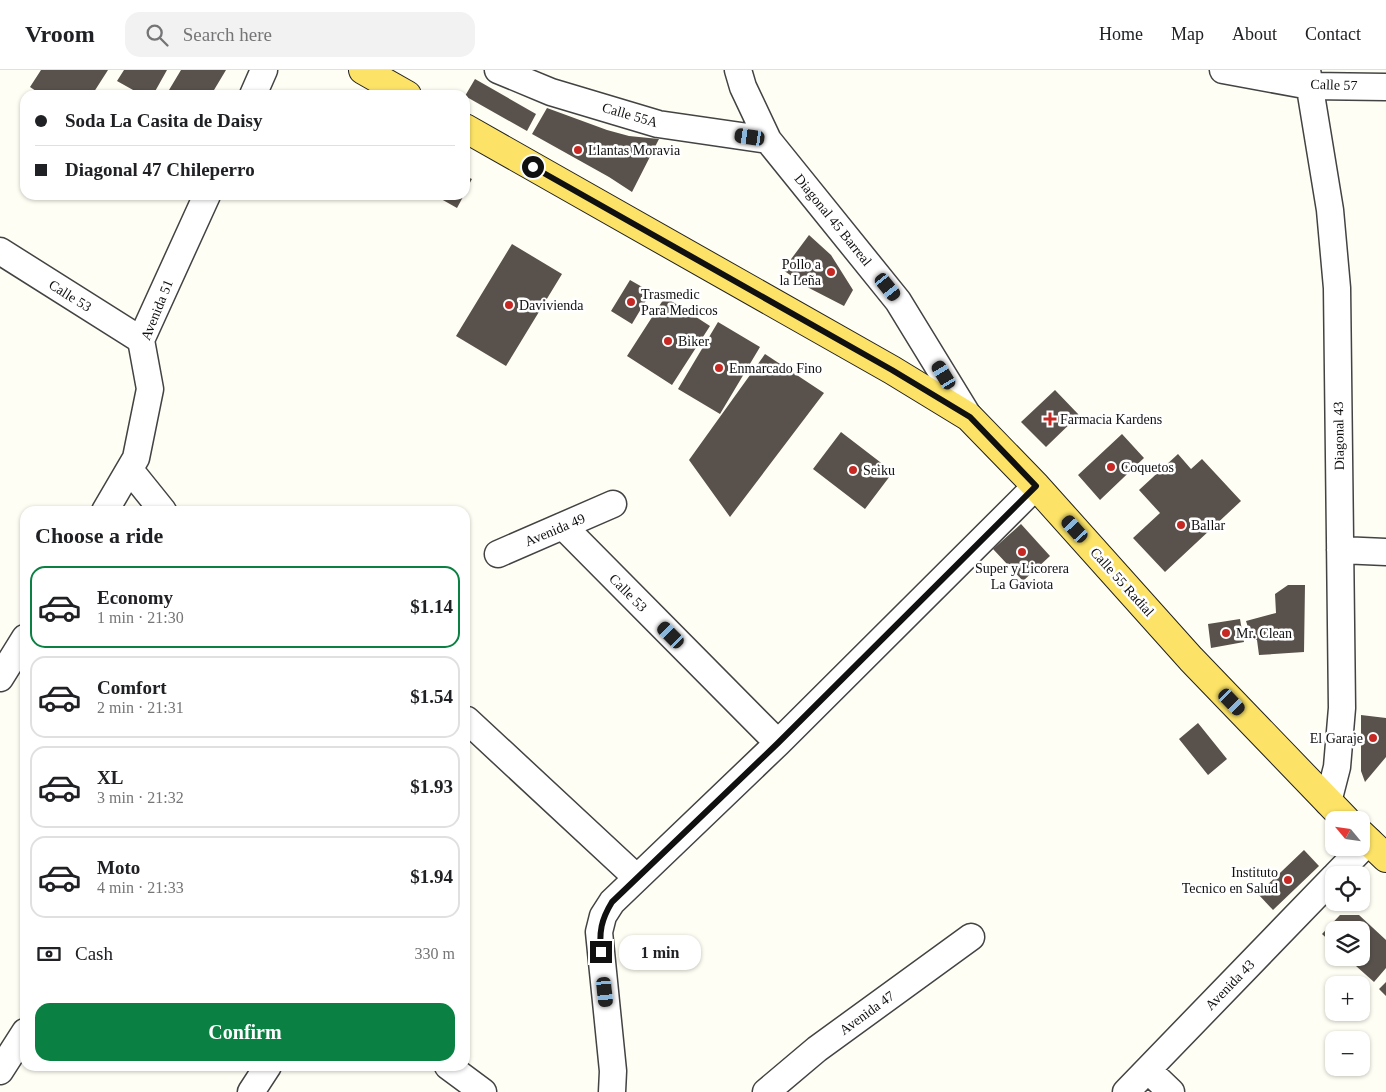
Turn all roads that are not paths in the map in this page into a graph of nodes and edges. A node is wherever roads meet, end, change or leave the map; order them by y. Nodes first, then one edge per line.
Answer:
1 (264, 70) edge
2 (363, 70) edge
3 (498, 70) edge
4 (738, 70) edge
5 (1223, 70) edge
6 (1309, 78) edge
7 (1386, 87) edge
8 (255, 90) edge
9 (398, 90) edge
10 (470, 131) edge
11 (768, 140) junction
12 (205, 200) edge
13 (0, 251) edge
14 (141, 340) junction
15 (970, 417) junction
16 (130, 470) junction
17 (1036, 486) junction
18 (612, 504) dead end
19 (108, 506) edge
20 (159, 506) edge
21 (564, 527) junction
22 (1340, 550) junction
23 (1386, 552) edge
24 (498, 554) dead end
25 (20, 646) edge
26 (0, 678) edge
27 (470, 723) edge
28 (778, 743) junction
29 (1337, 811) edge
30 (1372, 844) edge
31 (1347, 866) edge
32 (637, 878) junction
33 (1325, 886) edge
34 (971, 937) dead end
35 (20, 1040) edge
36 (1148, 1070) junction
37 (0, 1071) edge
38 (265, 1071) edge
39 (455, 1071) edge
40 (251, 1092) edge
41 (483, 1092) edge
42 (612, 1092) edge
43 (766, 1092) edge
44 (1126, 1092) edge
45 (1171, 1092) edge

1 - 8 street
2 - 9 main road
3 - 11 street, Calle 55A
4 - 11 street, Diagonal 45 Barreal
5 - 6 street, Calle 57
6 - 7 street, Calle 57
6 - 22 street, Diagonal 43
10 - 15 main road, Calle 55 Radial
11 - 15 street, Diagonal 45 Barreal
12 - 14 street, Avenida 51
13 - 14 street, Calle 53
14 - 16 street, Avenida 51
15 - 17 main road, Calle 55 Radial
16 - 19 street, Avenida 51
16 - 20 street
17 - 28 street
17 - 29 main road, Calle 55 Radial
18 - 21 street, Avenida 49
21 - 24 street, Avenida 49
21 - 28 street, Calle 53
22 - 23 street
22 - 29 street, Diagonal 43
25 - 26 street
27 - 32 street
28 - 32 street
30 - 31 street, Avenida 43
32 - 42 street
33 - 36 street, Avenida 43
34 - 43 street, Avenida 47
35 - 37 street
36 - 44 street, Avenida 43
36 - 45 street
38 - 40 street
39 - 41 street

